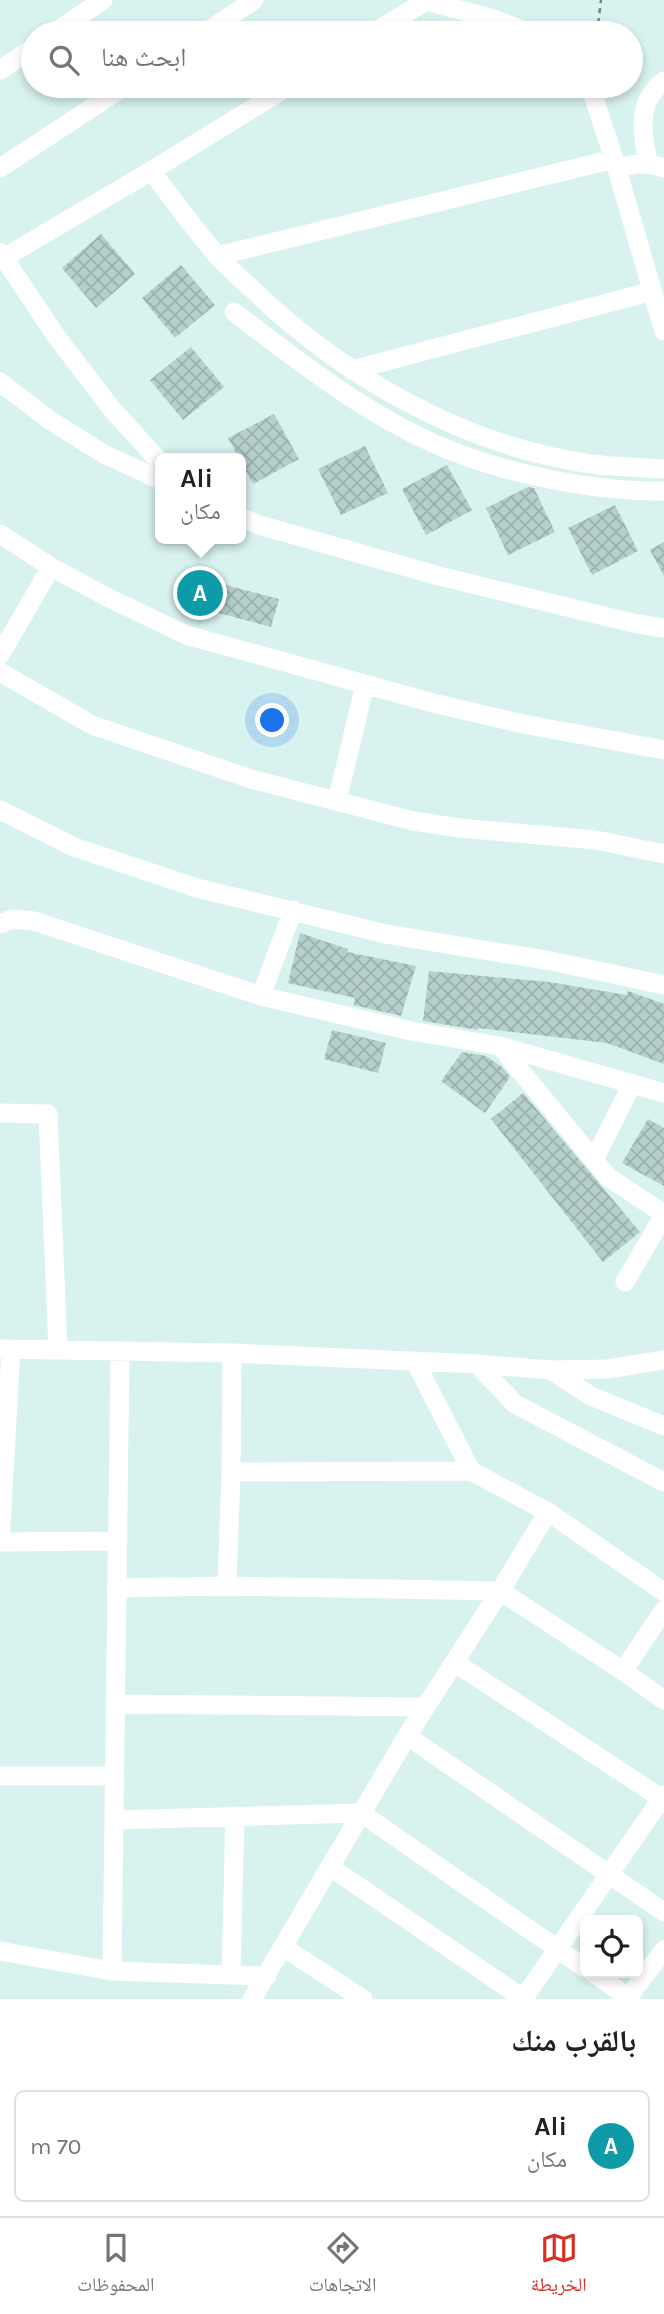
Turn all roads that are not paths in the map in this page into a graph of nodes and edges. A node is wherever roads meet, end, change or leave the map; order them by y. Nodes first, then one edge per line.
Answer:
1 (103, 0) edge
2 (254, 0) edge
3 (424, 0) edge
4 (72, 21) edge
5 (223, 21) edge
6 (392, 21) edge
7 (497, 21) edge
8 (21, 56) edge
9 (0, 71) edge
10 (664, 81) edge
11 (107, 98) edge
12 (270, 98) edge
13 (594, 98) edge
14 (616, 164) junction
15 (656, 165) edge
16 (0, 168) edge
17 (151, 172) junction
18 (218, 256) junction
19 (1, 257) edge
20 (653, 291) junction
21 (234, 312) dead end
22 (664, 331) edge
23 (352, 370) junction
24 (0, 382) edge
25 (155, 456) edge
26 (664, 469) edge
27 (155, 478) edge
28 (664, 491) edge
29 (246, 520) edge
30 (0, 534) edge
31 (51, 567) junction
32 (664, 628) edge
33 (0, 655) edge
34 (0, 672) edge
35 (365, 685) junction
36 (664, 750) edge
37 (337, 801) junction
38 (0, 810) edge
39 (664, 854) edge
40 (293, 910) junction
41 (0, 924) edge
42 (664, 985) edge
43 (261, 996) junction
44 (500, 1046) junction
45 (632, 1084) junction
46 (664, 1093) edge
47 (0, 1113) edge
48 (594, 1160) junction
49 (664, 1215) edge
50 (625, 1282) dead end
51 (5, 1350) edge
52 (58, 1350) junction
53 (120, 1351) junction
54 (232, 1353) junction
55 (664, 1360) edge
56 (415, 1361) junction
57 (477, 1364) junction
58 (551, 1370) junction
59 (664, 1426) edge
60 (471, 1471) junction
61 (231, 1472) junction
62 (664, 1482) edge
63 (548, 1512) junction
64 (117, 1541) junction
65 (0, 1542) edge
66 (227, 1586) junction
67 (116, 1588) junction
68 (500, 1591) junction
69 (664, 1592) edge
70 (664, 1610) edge
71 (454, 1662) junction
72 (623, 1671) junction
73 (664, 1700) edge
74 (115, 1704) junction
75 (426, 1707) junction
76 (407, 1736) junction
77 (0, 1776) edge
78 (115, 1776) junction
79 (663, 1798) edge
80 (361, 1813) junction
81 (235, 1816) junction
82 (114, 1820) junction
83 (330, 1867) junction
84 (608, 1875) junction
85 (664, 1912) edge
86 (283, 1947) junction
87 (558, 1949) junction
88 (0, 1951) edge
89 (661, 1959) edge
90 (580, 1964) edge
91 (112, 1971) junction
92 (231, 1974) junction
93 (267, 1976) junction
94 (600, 1978) edge
95 (629, 1998) edge
96 (252, 1999) edge
97 (363, 1999) edge
98 (524, 1999) edge

1 - 4 street
2 - 5 street
3 - 6 street
3 - 7 street
8 - 9 street
10 - 15 street
11 - 16 street
12 - 17 street
13 - 14 street
14 - 15 street
14 - 18 street
14 - 20 street
17 - 18 street
17 - 19 street
18 - 23 street
19 - 25 street
20 - 22 street
20 - 23 street
21 - 28 street
23 - 26 street
24 - 27 street
29 - 32 street
30 - 31 street
31 - 33 street
31 - 35 street
34 - 37 street
35 - 36 street
35 - 37 street
37 - 39 street
38 - 40 street
40 - 42 street
40 - 43 street
41 - 43 street
43 - 44 street
44 - 45 street
44 - 48 street
45 - 46 street
45 - 48 street
47 - 52 street
48 - 49 street
49 - 50 street
51 - 52 street
51 - 65 street
52 - 53 street
53 - 54 street
53 - 64 street
54 - 56 street
54 - 61 street
55 - 58 street
56 - 57 street
56 - 60 street
57 - 58 street
57 - 62 street
58 - 59 street
60 - 61 street
60 - 63 street
61 - 66 street
63 - 68 street
63 - 69 street
64 - 65 street
64 - 67 street
66 - 67 street
66 - 68 street
67 - 74 street
68 - 71 street
68 - 72 street
70 - 72 street
71 - 75 street
71 - 79 street
72 - 73 street
74 - 75 street
74 - 78 street
75 - 76 street
76 - 80 street
76 - 84 street
77 - 78 street
78 - 82 street
79 - 84 street
80 - 81 street
80 - 83 street
80 - 87 street
81 - 82 street
81 - 92 street
82 - 91 street
83 - 86 street
83 - 98 street
84 - 85 street
84 - 87 street
86 - 93 street
86 - 97 street
87 - 90 street
87 - 98 street
88 - 91 street
89 - 95 street
91 - 92 street
92 - 93 street
93 - 96 street
94 - 95 street

